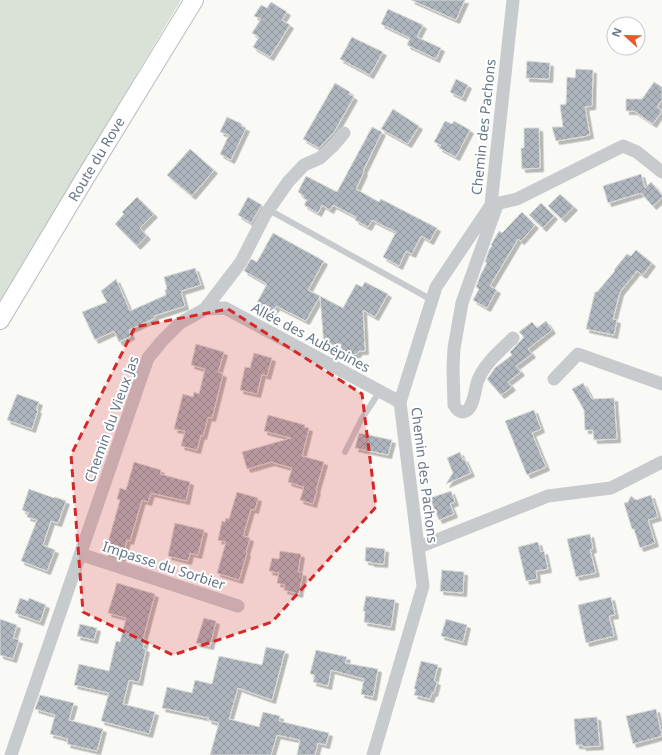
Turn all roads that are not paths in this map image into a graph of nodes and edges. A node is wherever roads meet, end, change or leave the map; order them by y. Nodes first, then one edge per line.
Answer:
1 (194, 0) edge
2 (513, 0) edge
3 (344, 133) dead end
4 (662, 172) edge
5 (494, 204) junction
6 (269, 210) junction
7 (432, 300) junction
8 (206, 309) junction
9 (0, 320) edge
10 (513, 338) dead end
11 (554, 379) dead end
12 (662, 384) edge
13 (380, 391) junction
14 (400, 402) junction
15 (345, 452) dead end
16 (662, 462) edge
17 (419, 547) junction
18 (80, 554) junction
19 (238, 606) dead end
20 (11, 755) edge
21 (373, 755) edge

1 - 9 main road, Route du Rove
2 - 5 street, Chemin des Pachons
3 - 6 street, Chemin du Vieux Jas
4 - 5 street
5 - 7 street, Chemin des Pachons
5 - 10 street
6 - 7 lane
6 - 8 street, Chemin du Vieux Jas
7 - 14 street, Chemin des Pachons
8 - 13 street, Allée des Aubépines
8 - 18 street, Chemin du Vieux Jas
11 - 12 street
13 - 14 street, Allée des Aubépines
13 - 15 lane
14 - 17 street, Chemin des Pachons
16 - 17 street
17 - 21 street, Chemin des Pachons
18 - 19 street, Impasse du Sorbier
18 - 20 street, Chemin du Vieux Jas

